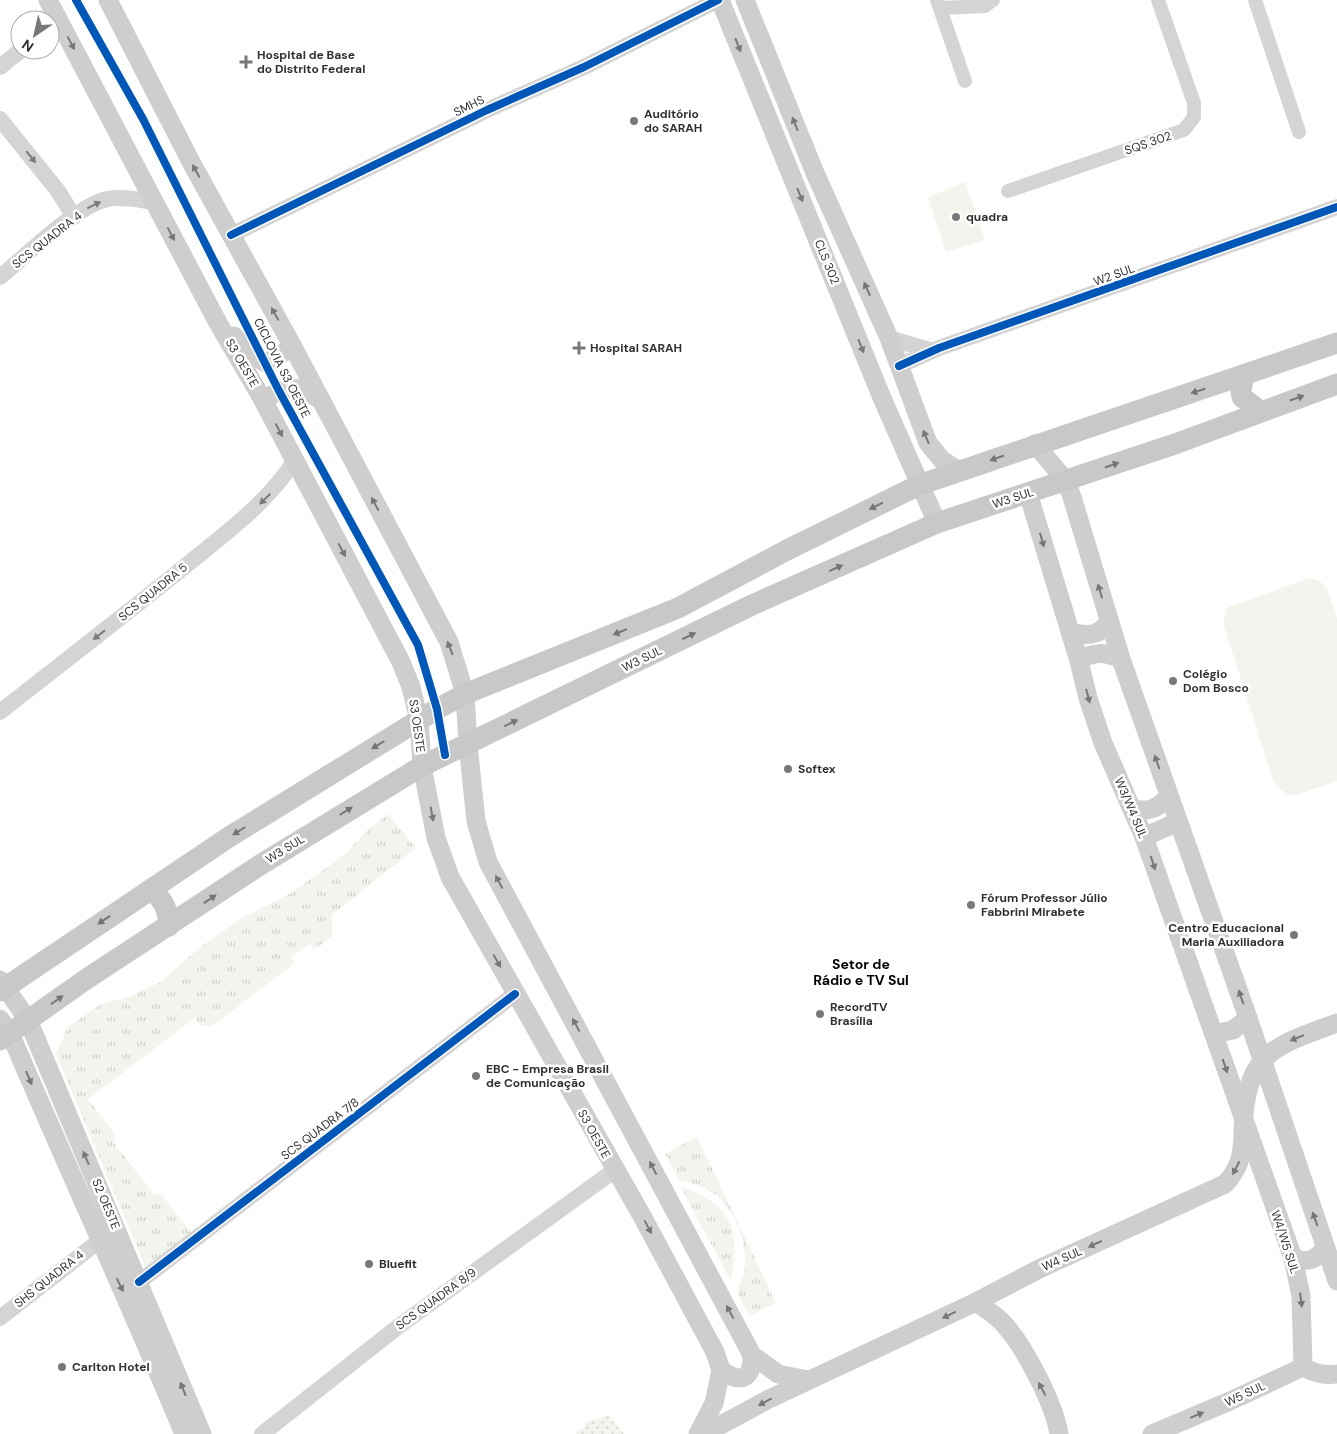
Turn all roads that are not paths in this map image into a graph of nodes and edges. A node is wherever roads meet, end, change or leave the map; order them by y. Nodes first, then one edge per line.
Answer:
1 (108, 0) edge
2 (719, 0) edge
3 (745, 0) edge
4 (994, 0) edge
5 (1158, 0) edge
6 (1255, 0) edge
7 (938, 4) edge
8 (60, 35) edge
9 (10, 58) edge
10 (0, 66) edge
11 (965, 81) dead end
12 (0, 119) edge
13 (1299, 132) dead end
14 (1008, 191) dead end
15 (154, 202) junction
16 (1337, 207) edge
17 (74, 217) junction
18 (231, 235) junction
19 (0, 277) edge
20 (218, 323) junction
21 (889, 338) junction
22 (1337, 343) edge
23 (293, 347) junction
24 (932, 351) junction
25 (899, 366) junction
26 (1244, 376) junction
27 (1337, 384) edge
28 (882, 398) junction
29 (263, 400) junction
30 (320, 400) junction
31 (1260, 411) junction
32 (1035, 444) junction
33 (295, 460) junction
34 (959, 471) junction
35 (1066, 481) junction
36 (919, 485) junction
37 (1028, 493) junction
38 (937, 523) junction
39 (787, 550) junction
40 (752, 606) junction
41 (1109, 621) junction
42 (1070, 632) junction
43 (1121, 659) junction
44 (1079, 661) junction
45 (465, 694) junction
46 (0, 712) edge
47 (419, 720) junction
48 (468, 744) junction
49 (422, 766) junction
50 (1169, 796) junction
51 (1131, 808) junction
52 (1178, 822) junction
53 (1144, 837) junction
54 (151, 889) junction
55 (169, 926) junction
56 (2, 986) edge
57 (515, 994) junction
58 (1248, 1018) junction
59 (28, 1020) junction
60 (1337, 1023) edge
61 (3, 1030) edge
62 (1214, 1034) junction
63 (1261, 1060) junction
64 (1244, 1121) junction
65 (615, 1170) junction
66 (99, 1241) junction
67 (1325, 1248) junction
68 (1292, 1258) junction
69 (1337, 1281) edge
70 (139, 1282) junction
71 (976, 1302) junction
72 (0, 1318) edge
73 (752, 1355) junction
74 (1303, 1366) junction
75 (721, 1370) junction
76 (1337, 1374) edge
77 (808, 1380) junction
78 (184, 1434) edge
79 (202, 1434) edge
80 (262, 1434) edge
81 (698, 1434) edge
82 (704, 1434) edge
83 (1059, 1434) edge
84 (1152, 1434) edge

18 -> 1 main road
2 - 18 street, SMHS
2 -> 28 main road, CLS 302
21 -> 3 main road, CLS 302
4 - 7 street
5 - 14 street, SQS 302
6 - 13 street
7 - 11 street
8 -> 15 main road, S3 OESTE
9 - 10 street
12 -> 17 street
17 -> 15 street, SCS QUADRA 4
15 -> 20 main road, S3 OESTE
16 - 24 street, W2 SUL
17 - 19 street, SCS QUADRA 4
23 -> 18 main road
20 - 23 main road
20 - 29 main road, S3 OESTE
21 - 24 street
21 - 25 main road, CLS 302
22 - 26 main road
23 - 30 main road
24 - 25 street, W2 SUL
25 - 28 main road
34 -> 25 main road, CLS 302
26 - 31 main road
26 -> 32 main road
31 -> 27 main road, W3 SUL
28 - 36 main road, CLS 302
29 - 30 main road
29 -> 33 main road, S3 OESTE
45 -> 30 main road
35 -> 31 main road, W3 SUL
32 -> 34 main road
32 - 35 main road
33 -> 46 street, SCS QUADRA 5
33 -> 47 main road, S3 OESTE
34 - 36 main road
35 - 37 main road, W3 SUL
41 -> 35 main road
36 - 38 main road, CLS 302
36 -> 39 main road
37 - 38 main road, W3 SUL
37 -> 42 main road, W3/W4 SUL
40 -> 38 main road, W3 SUL
39 - 40 main road
39 -> 45 main road
48 -> 40 main road, W3 SUL
41 - 42 main road
41 - 43 main road
42 - 44 main road, W3/W4 SUL
43 - 44 main road
50 -> 43 main road
44 -> 51 main road, W3/W4 SUL
45 - 47 main road
45 - 48 main road
47 - 49 main road, S3 OESTE
47 -> 54 main road
48 - 49 main road, W3 SUL
73 -> 48 main road
55 -> 49 main road, W3 SUL
49 -> 57 main road, S3 OESTE
50 - 51 main road
50 - 52 main road
51 - 53 main road, W3/W4 SUL
52 - 53 main road
58 -> 52 main road
53 -> 62 main road, W3/W4 SUL
54 - 55 main road
54 -> 56 main road
59 -> 55 main road, W3 SUL
56 - 59 main road, S2 OESTE
57 - 65 main road, S3 OESTE
57 - 70 street, SCS QUADRA 7/8
58 - 62 main road
58 - 63 main road
59 - 61 main road, W3 SUL
70 -> 59 main road, S2 OESTE
60 -> 63 main road
61 -> 66 main road, S2 OESTE
62 -> 64 main road, W3/W4 SUL
63 - 64 main road, W4 SUL
67 -> 63 main road
64 - 68 main road, W4/W5 SUL
64 -> 71 main road, W4 SUL
65 -> 75 main road, S3 OESTE
65 - 80 street, SCS QUADRA 8/9
66 - 72 street, SHS QUADRA 4
66 -> 78 main road, S2 OESTE
67 - 68 main road
67 - 69 main road
68 -> 74 main road, W4/W5 SUL
79 -> 70 main road, S2 OESTE
71 -> 77 main road, W4 SUL
83 -> 71 main road
73 - 75 main road
73 - 77 main road
74 - 76 main road
84 -> 74 main road, W5 SUL
75 - 81 main road
77 -> 82 main road, W4 SUL

